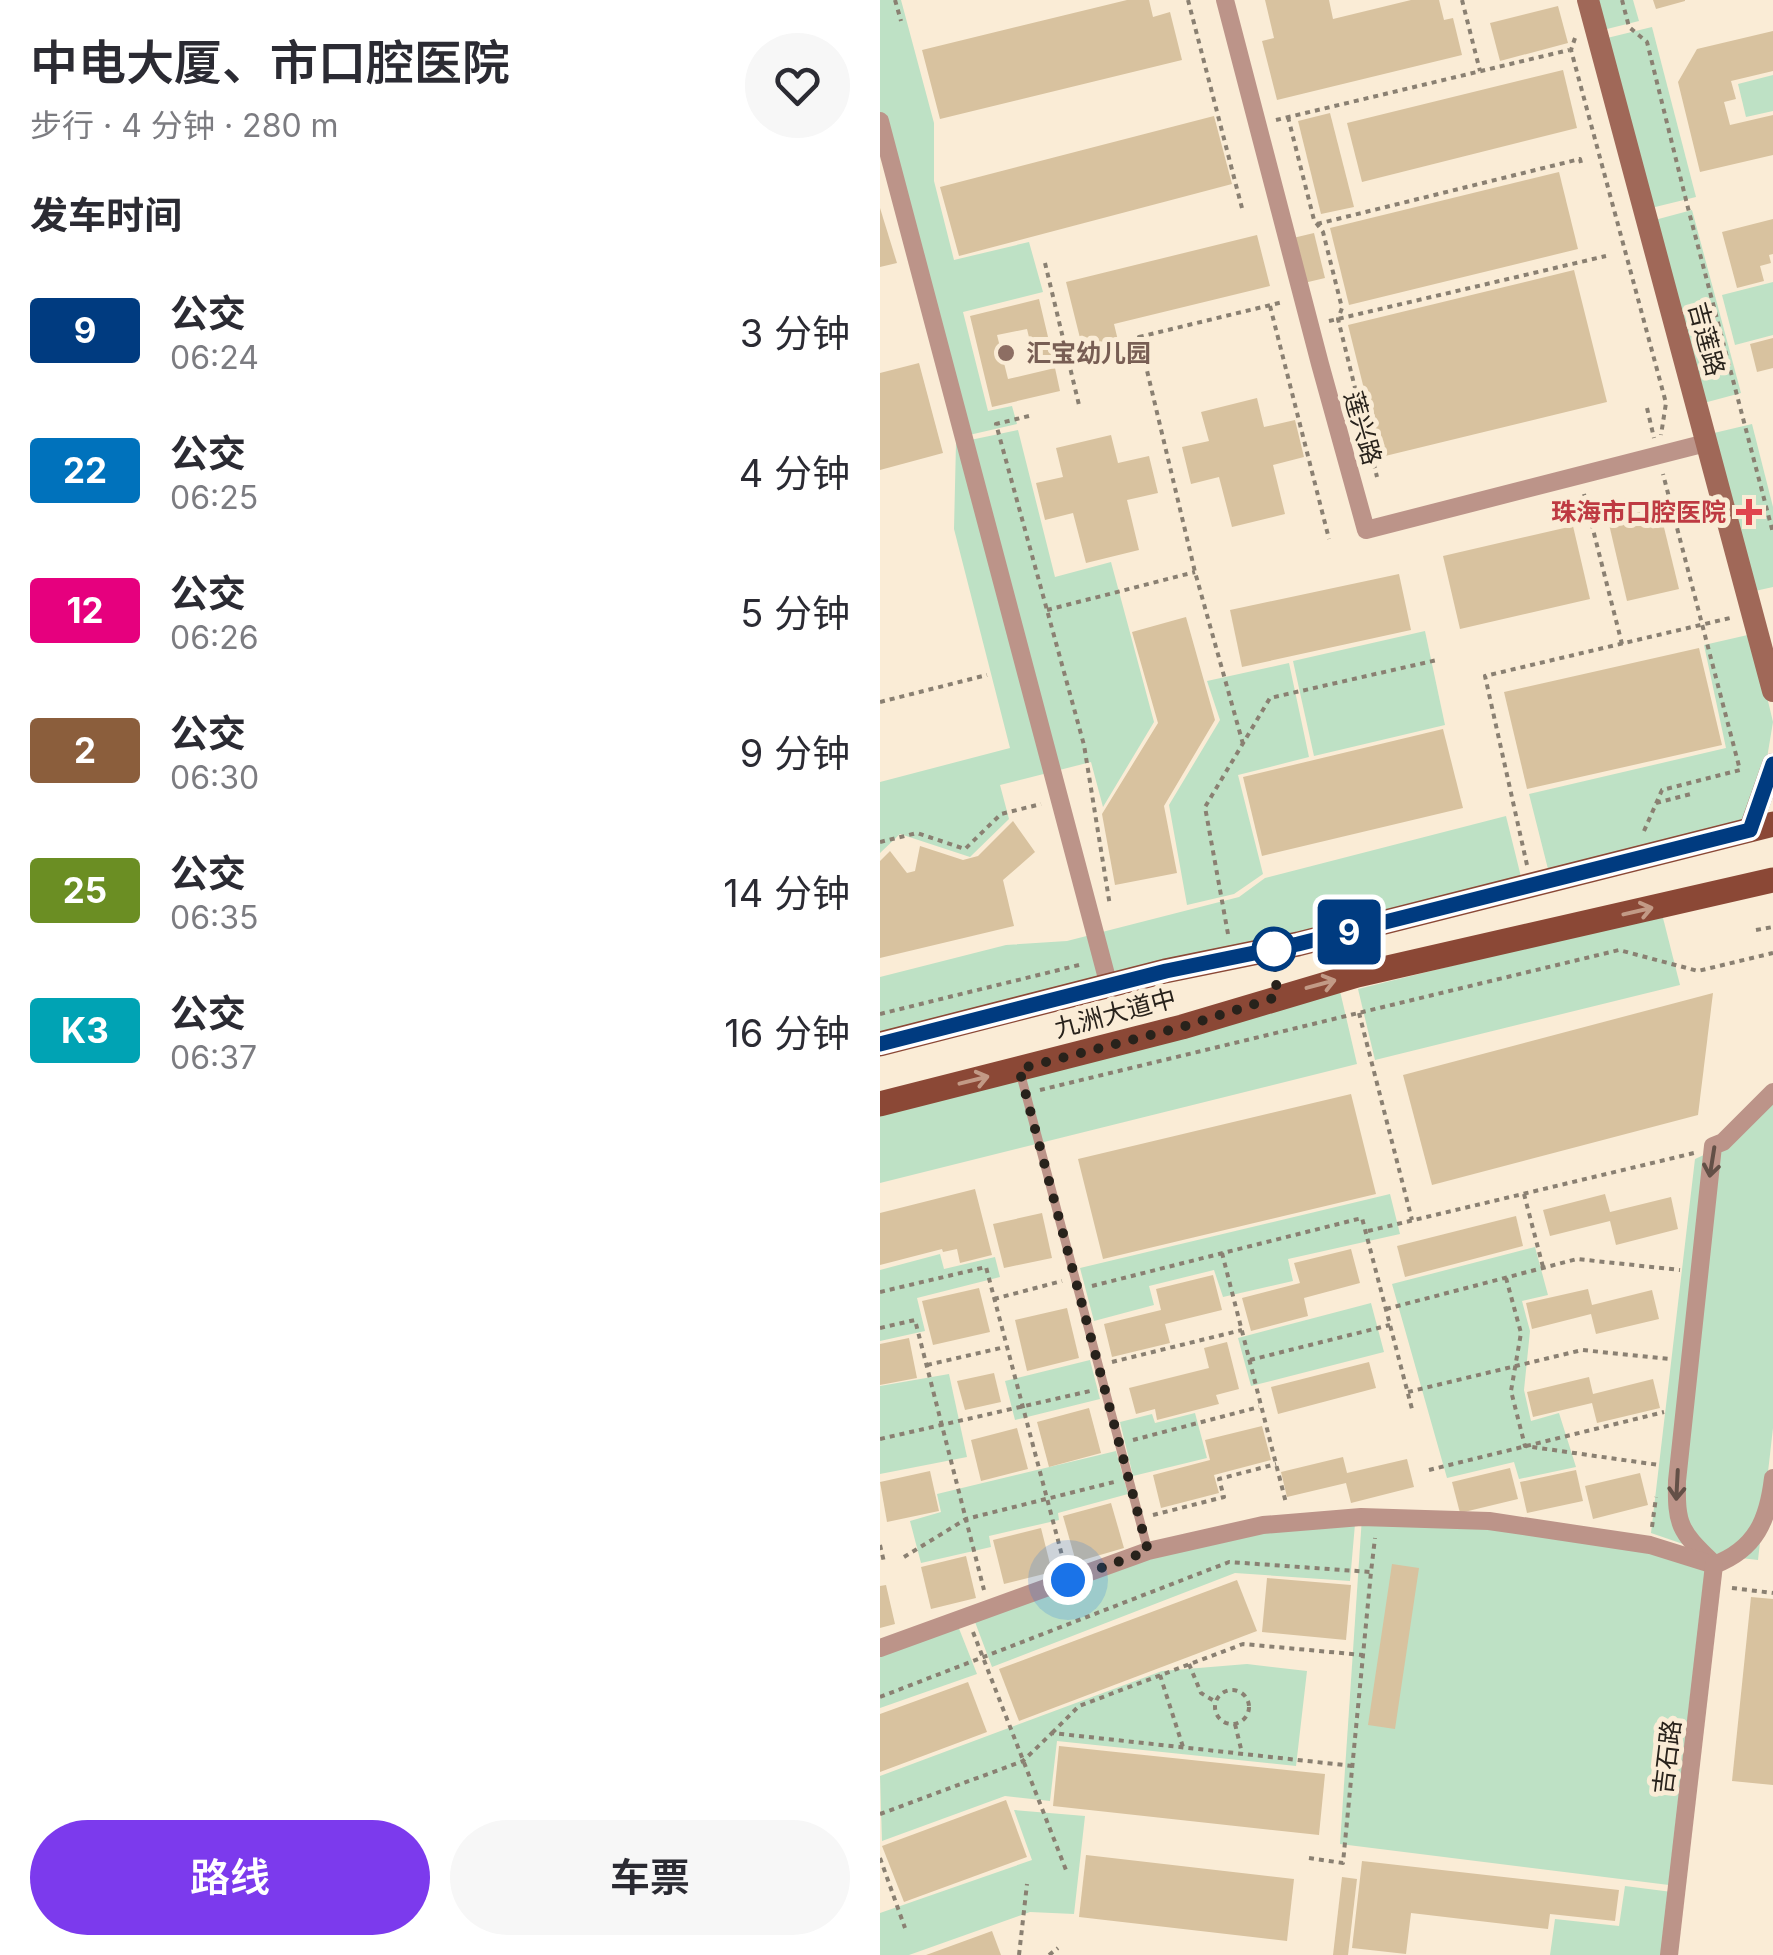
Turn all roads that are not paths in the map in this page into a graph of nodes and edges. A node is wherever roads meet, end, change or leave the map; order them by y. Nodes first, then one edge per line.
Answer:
1 (1224, 0) edge
2 (1588, 0) edge
3 (880, 121) edge
4 (1706, 443) junction
5 (1773, 691) edge
6 (1773, 764) edge
7 (1762, 827) edge
8 (1773, 880) edge
9 (1109, 986) junction
10 (880, 1044) edge
11 (1022, 1081) junction
12 (1773, 1092) edge
13 (880, 1104) edge
14 (1773, 1478) edge
15 (1148, 1551) junction
16 (1714, 1565) junction
17 (880, 1648) edge
18 (1670, 1955) edge

1 - 4 street, 莲兴路
2 - 4 main road, 吉莲路
3 - 9 street
4 - 5 main road, 吉莲路
6 - 7 main road
7 - 9 main road, 九洲大道中
11 -> 8 main road, 九洲大道中
9 - 10 main road, 九洲大道中
13 -> 11 main road, 九洲大道中
11 - 15 lane
12 -> 16 street
14 - 16 street
15 - 16 street
15 - 17 street
16 - 18 street, 吉石路

